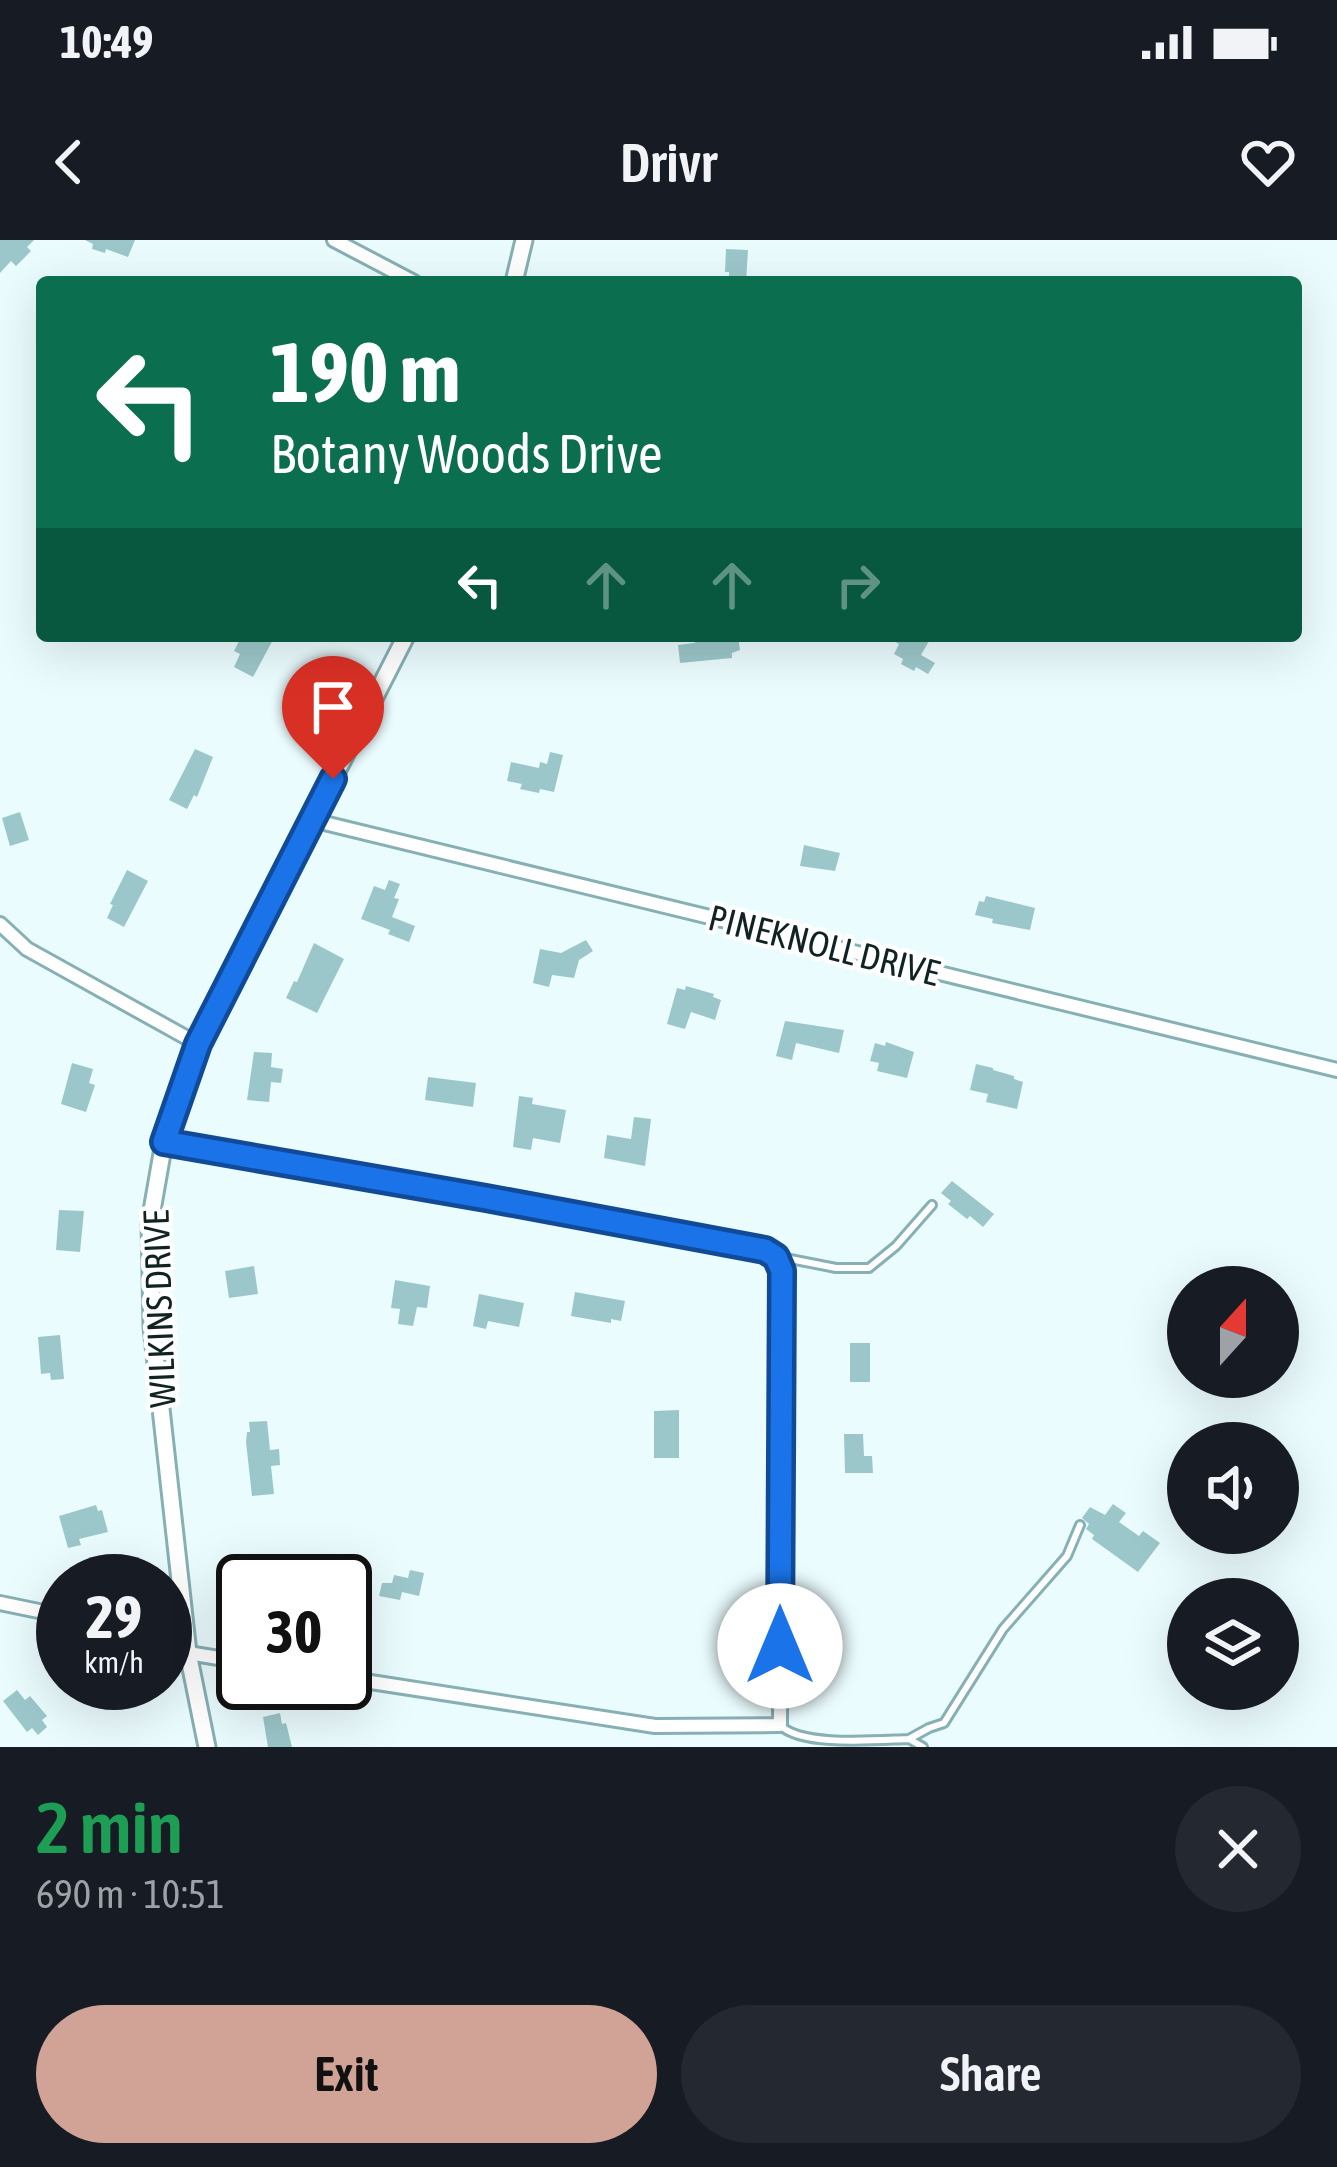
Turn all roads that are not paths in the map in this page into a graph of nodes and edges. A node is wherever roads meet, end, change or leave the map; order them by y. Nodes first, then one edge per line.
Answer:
1 (334, 240) edge
2 (524, 240) edge
3 (403, 276) edge
4 (515, 276) edge
5 (403, 642) edge
6 (312, 820) junction
7 (0, 924) edge
8 (198, 1044) junction
9 (1337, 1070) edge
10 (164, 1142) junction
11 (932, 1204) dead end
12 (776, 1257) junction
13 (1080, 1525) dead end
14 (177, 1554) edge
15 (0, 1603) edge
16 (36, 1610) edge
17 (192, 1672) edge
18 (372, 1682) edge
19 (780, 1725) junction
20 (909, 1739) junction
21 (208, 1747) edge
22 (923, 1747) edge

1 - 3 street
2 - 4 street
5 - 6 street, WILKINS DRIVE
6 - 8 street, WILKINS DRIVE
6 - 9 street, PINEKNOLL DRIVE
7 - 8 street
8 - 10 street, WILKINS DRIVE
10 - 12 street
10 - 14 street, WILKINS DRIVE
11 - 12 lane
12 - 19 street
13 - 20 lane
15 - 16 street
17 - 21 street, WILKINS DRIVE
18 - 19 street
19 - 20 lane
20 - 22 lane

